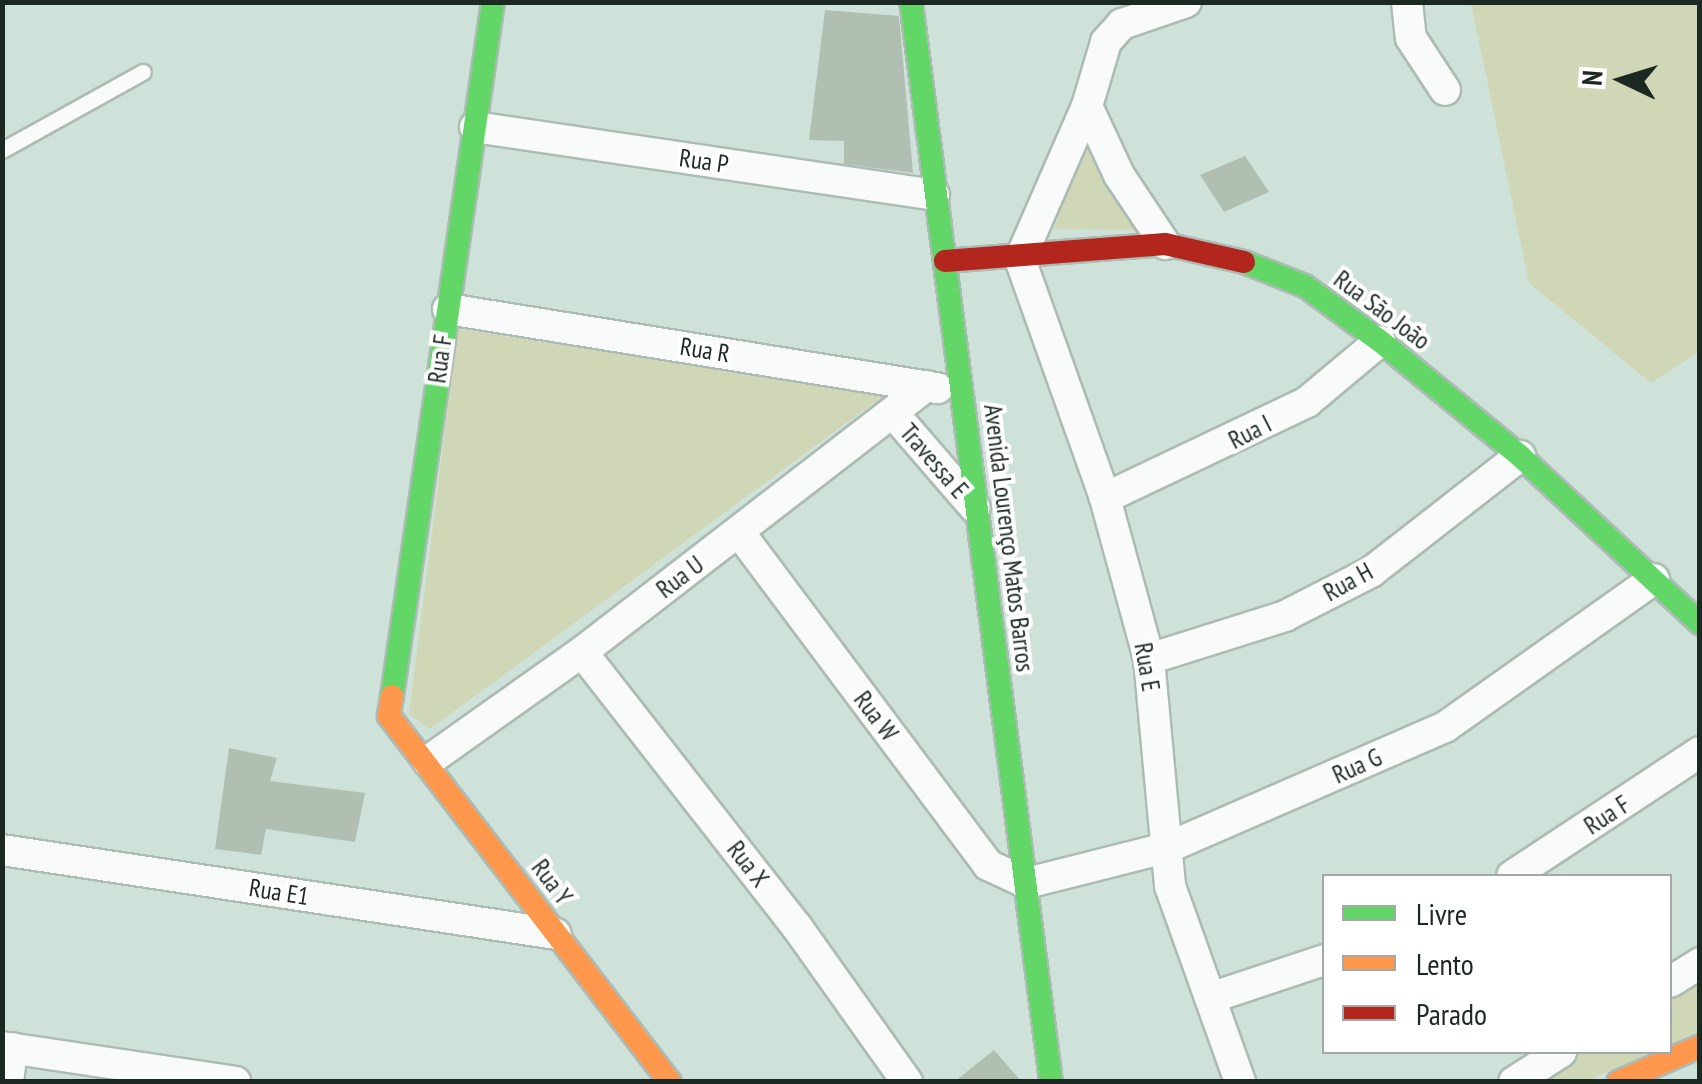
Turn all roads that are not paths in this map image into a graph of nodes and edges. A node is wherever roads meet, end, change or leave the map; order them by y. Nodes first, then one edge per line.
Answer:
1 (493, 2) edge
2 (911, 2) edge
3 (1186, 2) edge
4 (1407, 2) edge
5 (142, 72) dead end
6 (1445, 90) dead end
7 (1087, 106) junction
8 (474, 127) junction
9 (2, 150) edge
10 (934, 195) junction
11 (1165, 244) junction
12 (1020, 259) junction
13 (945, 261) junction
14 (448, 308) junction
15 (1380, 342) junction
16 (926, 386) junction
17 (963, 393) junction
18 (893, 413) junction
19 (1520, 456) junction
20 (1105, 498) junction
21 (975, 508) junction
22 (738, 532) junction
23 (1654, 579) junction
24 (1700, 623) edge
25 (582, 652) junction
26 (1149, 658) junction
27 (389, 716) joint
28 (1700, 752) edge
29 (428, 761) junction
30 (1169, 846) junction
31 (2, 850) edge
32 (1515, 874) edge
33 (1027, 883) junction
34 (556, 934) junction
35 (1322, 961) edge
36 (1700, 963) edge
37 (1672, 981) edge
38 (1210, 998) junction
39 (1700, 1046) edge
40 (8, 1048) edge
41 (1558, 1054) edge
42 (8, 1082) edge
43 (235, 1082) edge
44 (670, 1082) edge
45 (907, 1082) edge
46 (1051, 1082) edge
47 (1240, 1082) edge
48 (1514, 1082) edge
49 (1618, 1082) edge

1 - 8 street, Rua F
2 - 10 street, Avenida Lourenço Matos Barros
3 - 7 street
4 - 6 street
5 - 9 lane
7 - 11 street
7 - 12 street
8 - 10 street, Rua P
8 - 14 street, Rua F
10 - 13 street, Avenida Lourenço Matos Barros
11 - 12 street, Rua São João
11 - 15 street, Rua São João
12 - 13 street, Rua São João
12 - 20 street, Rua E
13 - 17 street, Avenida Lourenço Matos Barros
14 - 16 street, Rua R
14 - 27 street, Rua F
15 - 19 street, Rua São João
15 - 20 street, Rua I
16 - 17 street, Rua R
16 - 18 street, Rua U
17 - 21 street, Avenida Lourenço Matos Barros
18 - 21 street, Travessa E
18 - 22 street, Rua U
19 - 23 street, Rua São João
19 - 26 street, Rua H
20 - 26 street, Rua E
21 - 33 street, Avenida Lourenço Matos Barros
22 - 25 street, Rua U
22 - 33 street, Rua W
23 - 24 street, Rua São João
23 - 30 street, Rua G
25 - 29 street, Rua U
25 - 45 street, Rua X
26 - 30 street, Rua E
27 - 29 street, Rua Y
28 - 32 street, Rua F
29 - 34 street, Rua Y
30 - 33 street, Rua G
30 - 38 street, Rua E
31 - 34 street, Rua E1
33 - 46 street, Avenida Lourenço Matos Barros
34 - 44 street, Rua Y
35 - 38 street
36 - 37 street
38 - 47 street, Rua E
39 - 49 street
40 - 42 street
40 - 43 street
41 - 48 street

